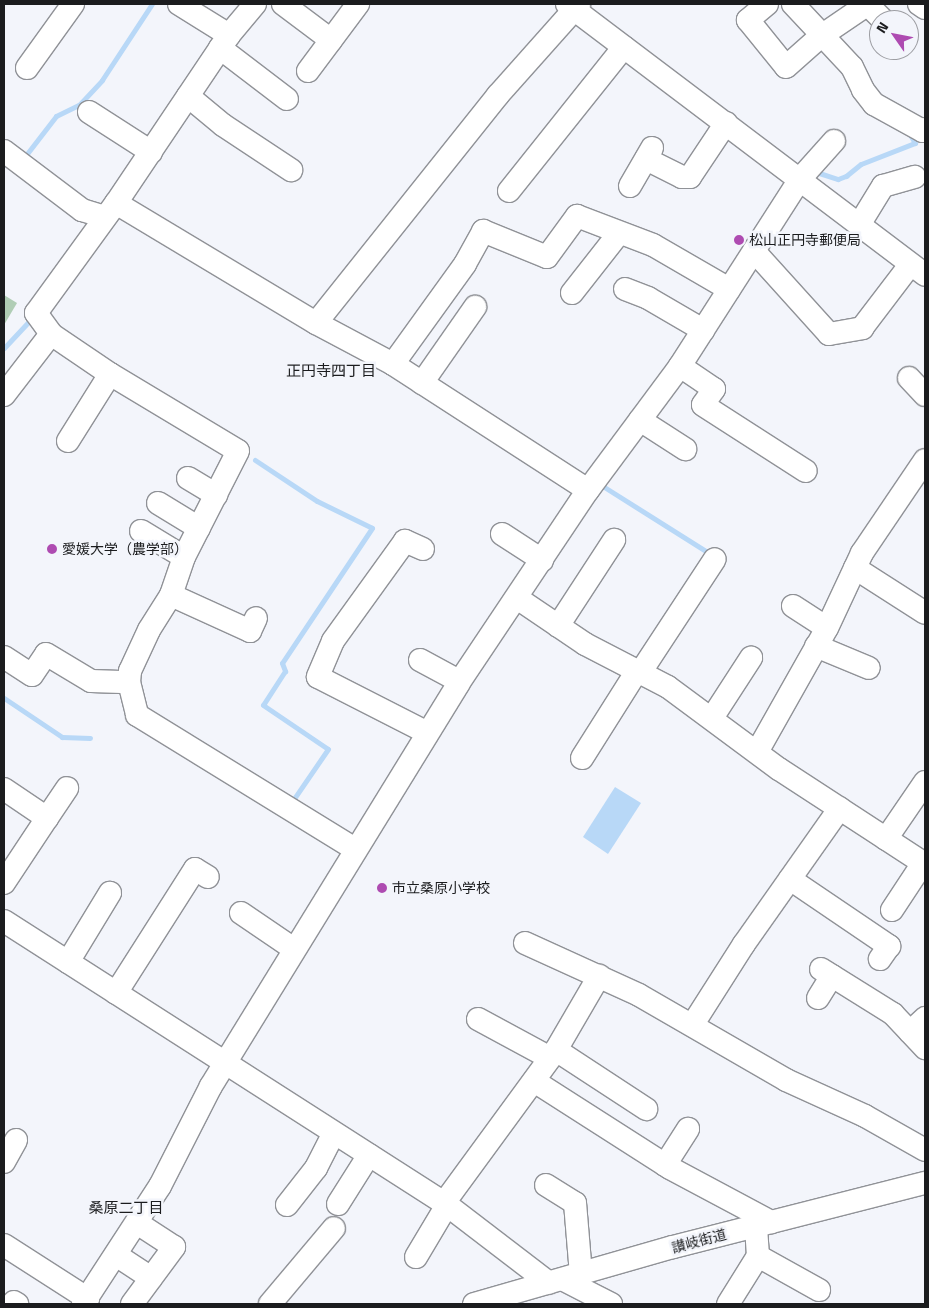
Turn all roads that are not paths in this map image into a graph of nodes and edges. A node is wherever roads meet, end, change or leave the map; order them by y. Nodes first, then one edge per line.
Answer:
1 (73, 4) edge
2 (179, 4) edge
3 (255, 4) edge
4 (283, 4) edge
5 (358, 4) edge
6 (767, 4) edge
7 (793, 4) edge
8 (868, 4) edge
9 (920, 4) edge
10 (573, 6) edge
11 (925, 8) edge
12 (821, 36) junction
13 (331, 40) junction
14 (225, 42) junction
15 (624, 47) junction
16 (27, 68) dead end
17 (308, 71) dead end
18 (188, 96) junction
19 (287, 99) dead end
20 (89, 112) dead end
21 (726, 123) junction
22 (925, 129) edge
23 (834, 142) dead end
24 (4, 151) edge
25 (151, 152) junction
26 (286, 160) dead end
27 (915, 176) dead end
28 (800, 179) junction
29 (630, 186) dead end
30 (509, 191) dead end
31 (111, 210) junction
32 (859, 225) junction
33 (619, 233) junction
34 (754, 251) junction
35 (918, 270) edge
36 (583, 289) dead end
37 (626, 289) dead end
38 (729, 289) junction
39 (475, 307) dead end
40 (316, 323) junction
41 (703, 330) junction
42 (51, 334) junction
43 (393, 364) junction
44 (680, 366) junction
45 (110, 374) junction
46 (909, 378) dead end
47 (422, 383) junction
48 (925, 394) edge
49 (4, 395) edge
50 (640, 420) junction
51 (68, 441) dead end
52 (685, 449) dead end
53 (925, 460) edge
54 (805, 472) dead end
55 (188, 478) dead end
56 (588, 490) junction
57 (216, 494) junction
58 (158, 503) dead end
59 (199, 528) junction
60 (141, 531) dead end
61 (502, 534) dead end
62 (614, 540) dead end
63 (423, 549) dead end
64 (184, 557) junction
65 (542, 560) junction
66 (715, 560) dead end
67 (855, 568) junction
68 (171, 595) junction
69 (517, 598) junction
70 (793, 606) dead end
71 (925, 613) edge
72 (256, 618) dead end
73 (558, 626) junction
74 (822, 637) junction
75 (4, 657) edge
76 (752, 658) dead end
77 (420, 660) dead end
78 (869, 668) dead end
79 (638, 672) junction
80 (460, 681) junction
81 (129, 682) junction
82 (712, 718) junction
83 (426, 732) junction
84 (757, 752) junction
85 (582, 758) dead end
86 (925, 782) edge
87 (66, 788) dead end
88 (4, 789) edge
89 (840, 808) junction
90 (47, 818) junction
91 (886, 838) junction
92 (355, 849) junction
93 (924, 863) edge
94 (208, 877) dead end
95 (790, 879) junction
96 (4, 883) edge
97 (110, 893) dead end
98 (892, 910) dead end
99 (241, 913) dead end
100 (4, 921) edge
101 (525, 942) dead end
102 (294, 949) junction
103 (880, 960) dead end
104 (68, 962) junction
105 (599, 976) junction
106 (116, 993) junction
107 (818, 998) dead end
108 (478, 1019) dead end
109 (693, 1024) junction
110 (920, 1033) edge
111 (553, 1054) junction
112 (225, 1063) junction
113 (534, 1081) junction
114 (646, 1109) dead end
115 (688, 1129) dead end
116 (334, 1133) junction
117 (16, 1140) dead end
118 (925, 1150) edge
119 (370, 1156) junction
120 (4, 1162) edge
121 (665, 1165) junction
122 (925, 1183) edge
123 (546, 1185) dead end
124 (338, 1204) dead end
125 (446, 1204) junction
126 (287, 1205) dead end
127 (137, 1223) junction
128 (764, 1224) junction
129 (334, 1228) dead end
130 (4, 1245) edge
131 (116, 1255) junction
132 (758, 1256) junction
133 (416, 1257) dead end
134 (151, 1278) junction
135 (565, 1279) junction
136 (818, 1290) dead end
137 (85, 1302) edge
138 (132, 1304) edge
139 (270, 1304) edge
140 (474, 1304) edge
141 (610, 1304) edge
142 (728, 1304) edge

1 - 16 street
2 - 14 street
3 - 14 street
4 - 13 street
5 - 13 street
6 - 12 street
7 - 12 street
8 - 12 street
9 - 11 street
10 - 15 street
10 - 40 street
12 - 22 street
13 - 17 street
14 - 18 street
14 - 19 street
15 - 21 street
15 - 30 street
18 - 25 street
18 - 26 street
20 - 25 street
21 - 28 street
21 - 29 street
23 - 28 street
24 - 31 street
25 - 31 street
27 - 32 street
28 - 32 street
28 - 34 street
31 - 40 street
31 - 42 street
32 - 35 street
33 - 36 street
33 - 38 street
33 - 43 street
34 - 35 street
34 - 38 street
37 - 41 street
38 - 41 street
39 - 47 street
40 - 43 street
41 - 44 street
42 - 45 street
42 - 49 street
43 - 47 street
44 - 50 street
44 - 54 street
45 - 51 street
45 - 57 street
46 - 48 street
47 - 56 street
50 - 52 street
50 - 56 street
53 - 67 street
55 - 57 street
56 - 65 street
57 - 59 street
58 - 59 street
59 - 64 street
60 - 64 street
61 - 65 street
62 - 73 street
63 - 83 street
64 - 68 street
65 - 69 street
66 - 79 street
67 - 71 street
67 - 74 street
68 - 72 street
68 - 81 street
69 - 73 street
69 - 80 street
70 - 74 street
73 - 79 street
74 - 78 street
74 - 84 street
75 - 81 street
76 - 82 street
77 - 80 street
79 - 82 street
79 - 85 street
80 - 83 street
81 - 92 street
82 - 84 street
83 - 92 street
84 - 89 street
86 - 91 street
87 - 90 street
88 - 90 street
89 - 91 street
89 - 95 street
90 - 96 street
91 - 93 street
92 - 102 street
93 - 98 street
94 - 106 street
95 - 103 street
95 - 109 street
97 - 104 street
99 - 102 street
100 - 104 street
101 - 105 street
102 - 112 street
104 - 106 street
105 - 109 street
105 - 111 street
106 - 112 street
107 - 110 street
108 - 111 street
109 - 118 street
111 - 113 street
111 - 114 street
112 - 116 street
112 - 127 street
113 - 121 street
113 - 125 street
115 - 121 street
116 - 119 street
116 - 126 street
117 - 120 street
119 - 124 street
119 - 125 street
121 - 128 street
122 - 128 street, 讃岐街道
123 - 135 street
125 - 133 street
125 - 135 street
127 - 131 street
127 - 134 street
128 - 132 street
128 - 135 street, 讃岐街道
129 - 139 street
130 - 137 street
131 - 134 street
131 - 137 street
132 - 136 street
132 - 142 street
134 - 138 street
135 - 140 street, 讃岐街道
135 - 141 street

